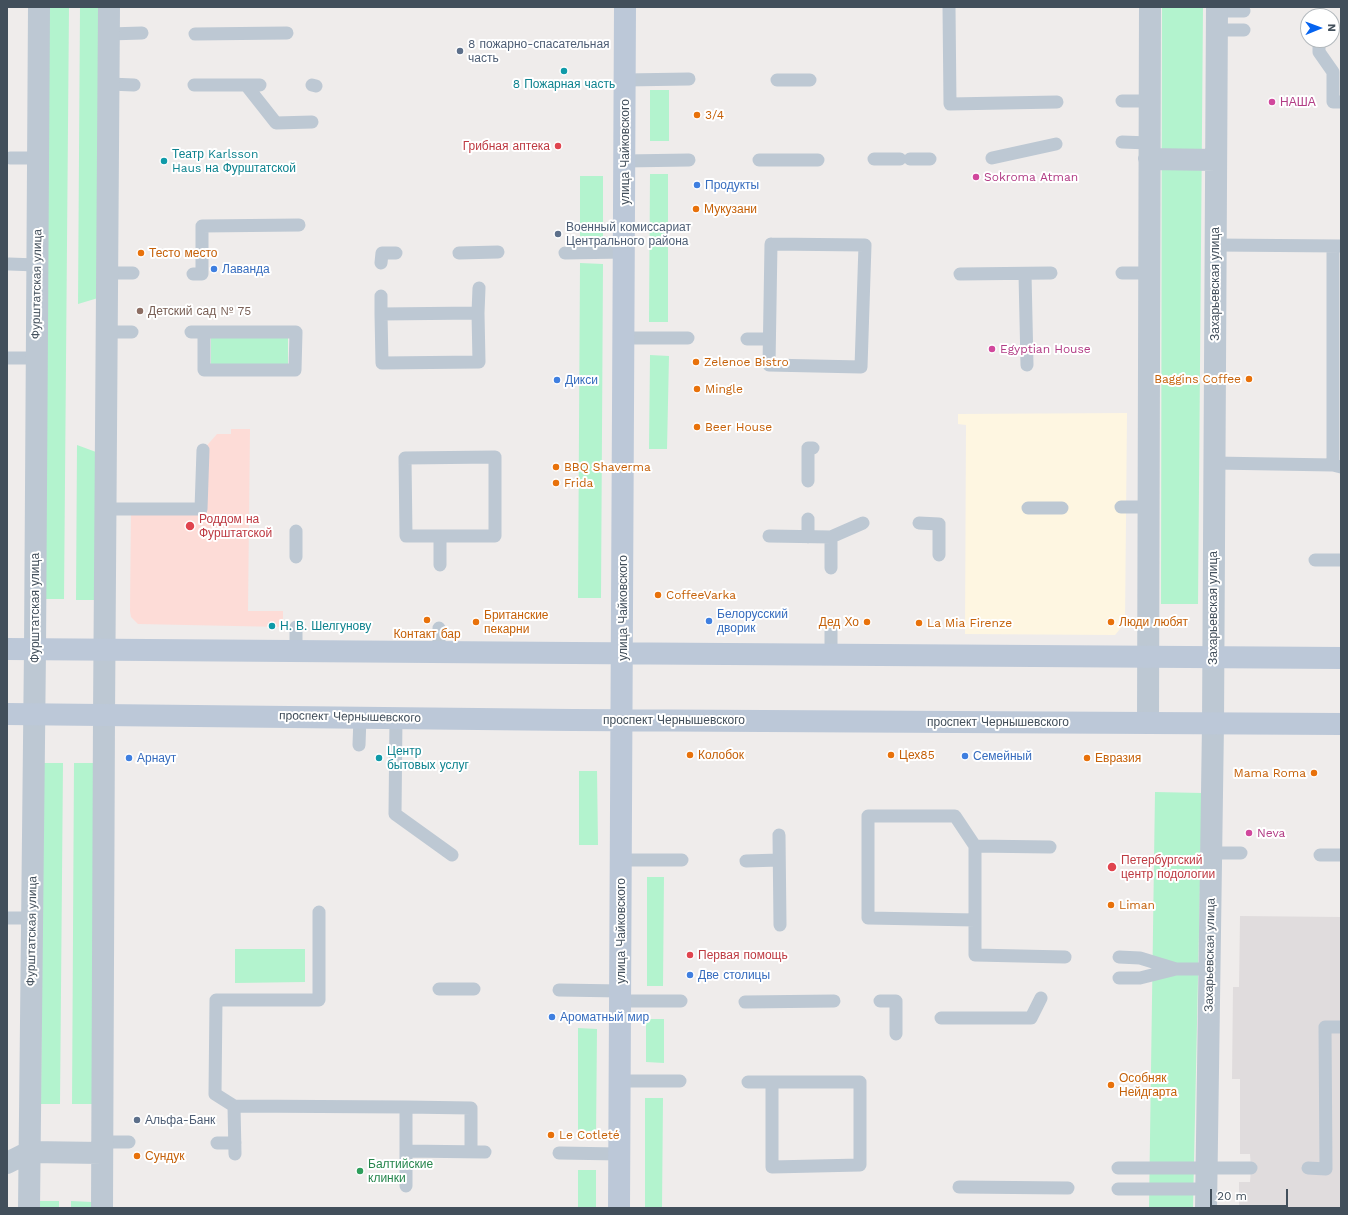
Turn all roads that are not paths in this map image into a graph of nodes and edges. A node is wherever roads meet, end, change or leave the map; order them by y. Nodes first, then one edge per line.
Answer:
1 (39, 7) edge
2 (109, 7) edge
3 (625, 7) edge
4 (948, 7) edge
5 (1150, 7) edge
6 (1244, 11) dead end
7 (1217, 16) edge
8 (1244, 30) dead end
9 (287, 33) dead end
10 (109, 34) junction
11 (142, 34) dead end
12 (195, 34) dead end
13 (1319, 48) edge
14 (625, 80) junction
15 (689, 80) dead end
16 (778, 80) dead end
17 (810, 80) dead end
18 (109, 84) junction
19 (134, 85) dead end
20 (194, 85) dead end
21 (260, 85) dead end
22 (246, 86) junction
23 (1122, 101) dead end
24 (1150, 101) junction
25 (1057, 102) dead end
26 (1341, 102) edge
27 (312, 122) dead end
28 (1122, 142) dead end
29 (1056, 144) dead end
30 (1149, 151) junction
31 (10, 158) dead end
32 (38, 158) junction
33 (992, 158) dead end
34 (874, 159) dead end
35 (930, 159) dead end
36 (689, 160) dead end
37 (759, 160) dead end
38 (818, 160) dead end
39 (1216, 160) junction
40 (625, 161) junction
41 (299, 225) dead end
42 (1215, 245) junction
43 (1337, 246) edge
44 (498, 252) dead end
45 (624, 252) junction
46 (396, 253) dead end
47 (459, 253) dead end
48 (565, 253) dead end
49 (381, 263) dead end
50 (9, 264) dead end
51 (37, 265) junction
52 (1051, 273) dead end
53 (1122, 273) dead end
54 (1149, 273) junction
55 (108, 274) junction
56 (133, 274) dead end
57 (194, 274) dead end
58 (960, 274) dead end
59 (1025, 274) junction
60 (479, 288) dead end
61 (381, 296) dead end
62 (478, 313) junction
63 (381, 314) junction
64 (107, 332) junction
65 (132, 332) dead end
66 (198, 332) joint
67 (624, 338) junction
68 (688, 338) dead end
69 (747, 338) dead end
70 (769, 339) junction
71 (8, 358) dead end
72 (36, 358) junction
73 (1027, 365) dead end
74 (813, 448) dead end
75 (203, 450) dead end
76 (1214, 463) junction
77 (1337, 466) edge
78 (808, 481) dead end
79 (1121, 507) dead end
80 (1148, 507) junction
81 (1028, 508) dead end
82 (1062, 508) dead end
83 (106, 509) junction
84 (808, 519) dead end
85 (862, 523) dead end
86 (919, 523) dead end
87 (296, 531) dead end
88 (440, 536) junction
89 (768, 536) dead end
90 (808, 537) junction
91 (831, 537) junction
92 (940, 555) dead end
93 (296, 557) dead end
94 (1315, 560) dead end
95 (1341, 560) edge
96 (440, 564) dead end
97 (831, 568) dead end
98 (296, 627) dead end
99 (439, 628) dead end
100 (831, 630) dead end
101 (7, 649) edge
102 (35, 649) junction
103 (104, 649) junction
104 (296, 651) junction
105 (439, 652) junction
106 (622, 654) junction
107 (831, 655) junction
108 (1148, 657) junction
109 (1213, 657) junction
110 (1341, 658) edge
111 (7, 714) edge
112 (34, 714) junction
113 (104, 715) junction
114 (360, 718) junction
115 (396, 718) junction
116 (622, 720) junction
117 (1148, 723) junction
118 (1213, 724) junction
119 (1341, 724) edge
120 (359, 745) dead end
121 (779, 834) dead end
122 (975, 846) junction
123 (1050, 848) dead end
124 (1212, 853) junction
125 (1241, 853) dead end
126 (452, 855) dead end
127 (1320, 855) dead end
128 (1341, 855) edge
129 (621, 860) junction
130 (682, 860) dead end
131 (779, 860) junction
132 (746, 861) dead end
133 (319, 912) dead end
134 (7, 918) edge
135 (32, 918) junction
136 (975, 920) junction
137 (780, 925) dead end
138 (1065, 957) dead end
139 (1119, 957) dead end
140 (1176, 968) junction
141 (1210, 969) junction
142 (1119, 978) dead end
143 (439, 989) dead end
144 (474, 989) dead end
145 (559, 990) dead end
146 (621, 996) junction
147 (1041, 998) dead end
148 (681, 1001) dead end
149 (834, 1001) dead end
150 (880, 1001) dead end
151 (745, 1002) dead end
152 (941, 1018) dead end
153 (1341, 1027) edge
154 (896, 1034) dead end
155 (620, 1081) junction
156 (680, 1081) dead end
157 (748, 1082) dead end
158 (772, 1082) junction
159 (234, 1106) junction
160 (406, 1107) junction
161 (129, 1142) dead end
162 (217, 1143) dead end
163 (102, 1148) junction
164 (406, 1151) junction
165 (30, 1152) junction
166 (471, 1152) junction
167 (485, 1152) dead end
168 (559, 1153) dead end
169 (620, 1154) junction
170 (7, 1163) edge
171 (1118, 1168) dead end
172 (1251, 1168) dead end
173 (1308, 1168) dead end
174 (406, 1186) dead end
175 (959, 1187) dead end
176 (1068, 1188) dead end
177 (1118, 1189) dead end
178 (1207, 1189) edge
179 (29, 1208) edge
180 (102, 1208) edge
181 (619, 1208) edge

1 - 32 street, Фурштатская улица
2 - 10 street
3 - 14 street, улица Чайковского
4 - 25 lane
5 - 24 street
6 - 7 lane
7 - 8 lane
7 - 39 street, Захарьевская улица
9 - 12 lane
10 - 11 lane
10 - 18 street
13 - 26 lane
14 - 15 lane
14 - 40 street, улица Чайковского
16 - 17 lane
18 - 19 lane
18 - 55 street
20 - 22 lane
21 - 22 lane
22 - 27 lane
23 - 24 lane
24 - 30 street
28 - 30 lane
29 - 33 lane
30 - 39 street
30 - 54 street
31 - 32 lane
32 - 51 street, Фурштатская улица
34 - 35 lane
36 - 40 lane
37 - 38 lane
39 - 42 street, Захарьевская улица
40 - 45 street, улица Чайковского
41 - 57 lane
42 - 43 lane
42 - 76 street, Захарьевская улица
43 - 77 lane
44 - 47 lane
45 - 48 lane
45 - 67 street, улица Чайковского
46 - 49 lane
50 - 51 lane
51 - 72 street, Фурштатская улица
52 - 59 lane
53 - 54 lane
54 - 80 street
55 - 56 lane
55 - 64 street
58 - 59 lane
59 - 73 lane
60 - 62 lane
61 - 63 lane
62 - 63 lane
62 - 63 lane
64 - 65 lane
64 - 83 street
66 - 66 lane
67 - 68 lane
67 - 106 street, улица Чайковского
69 - 70 lane
70 - 70 lane
71 - 72 lane
72 - 102 street, Фурштатская улица
74 - 78 lane
75 - 83 lane
76 - 77 lane
76 - 109 street, Захарьевская улица
79 - 80 lane
80 - 108 street
81 - 82 lane
83 - 103 street
84 - 90 lane
85 - 91 lane
86 - 92 lane
87 - 93 lane
88 - 88 lane
88 - 96 lane
89 - 90 lane
90 - 91 lane
91 - 97 lane
94 - 95 lane
98 - 104 lane
99 - 105 lane
100 - 107 lane
101 - 102 street
102 - 103 street
102 - 112 street, Фурштатская улица
103 - 104 street
103 - 113 street
104 - 105 street
105 - 106 street
106 - 107 street
106 - 116 street, улица Чайковского
107 - 108 street
108 - 109 street
108 - 117 street
109 - 110 street
109 - 118 street, Захарьевская улица
111 - 112 street, проспект Чернышевского
112 - 113 street, проспект Чернышевского
112 - 135 street, Фурштатская улица
113 - 114 street, проспект Чернышевского
113 - 163 street
114 - 115 street, проспект Чернышевского
114 - 120 lane
115 - 116 street, проспект Чернышевского
115 - 126 lane
116 - 117 street, проспект Чернышевского
116 - 129 street, улица Чайковского
117 - 118 street, проспект Чернышевского
118 - 119 street, проспект Чернышевского
118 - 124 street, Захарьевская улица
121 - 131 lane
122 - 123 lane
122 - 136 lane
122 - 136 lane
124 - 125 lane
124 - 141 street, Захарьевская улица
127 - 128 lane
129 - 130 lane
129 - 146 street, улица Чайковского
131 - 132 lane
131 - 137 lane
133 - 159 lane
134 - 135 lane
135 - 165 street, Фурштатская улица
136 - 138 lane
139 - 140 lane
140 - 141 lane
140 - 142 lane
141 - 178 street, Захарьевская улица
143 - 144 lane
145 - 146 lane
146 - 148 lane
146 - 155 street, улица Чайковского
147 - 152 lane
149 - 151 lane
150 - 154 lane
153 - 173 lane
155 - 156 lane
155 - 169 street, улица Чайковского
157 - 158 lane
158 - 158 lane
159 - 160 lane
159 - 162 lane
160 - 164 lane
160 - 166 lane
161 - 163 lane
163 - 165 street
163 - 180 street
164 - 166 lane
164 - 174 lane
165 - 170 street
165 - 179 street, Фурштатская улица
166 - 167 lane
168 - 169 lane
169 - 181 street, улица Чайковского
171 - 178 lane
172 - 178 lane
175 - 176 lane
177 - 178 lane

